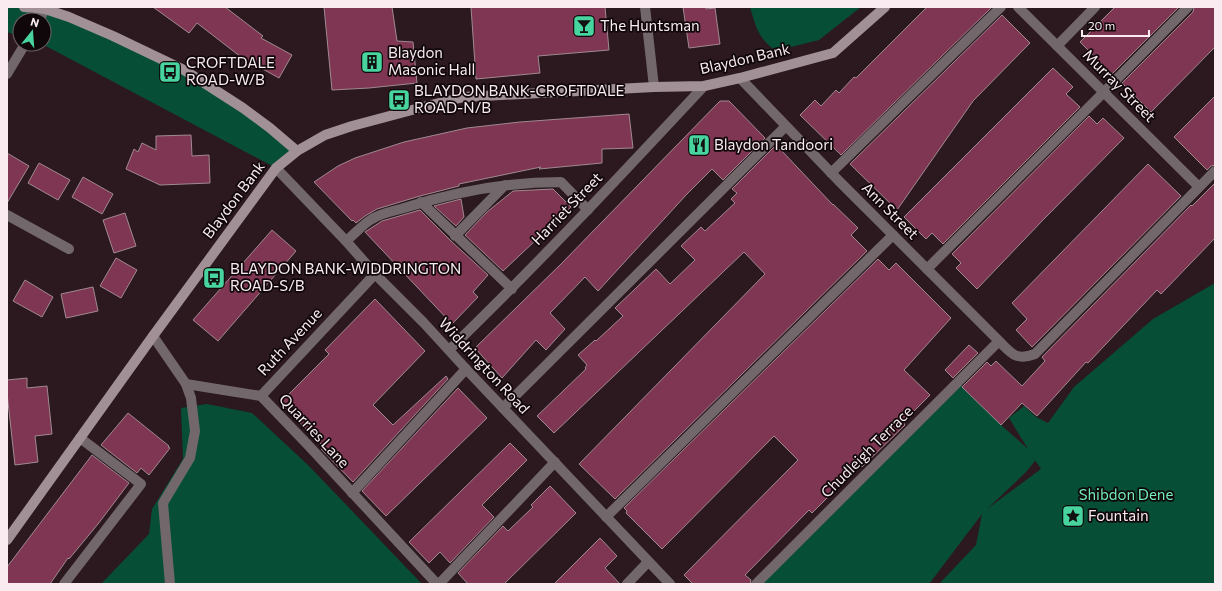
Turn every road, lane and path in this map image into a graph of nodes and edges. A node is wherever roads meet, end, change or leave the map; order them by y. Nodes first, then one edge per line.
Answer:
1 (24, 7) edge
2 (645, 7) edge
3 (885, 7) edge
4 (1001, 7) edge
5 (1018, 7) edge
6 (1095, 7) edge
7 (1188, 7) edge
8 (45, 9) junction
9 (43, 12) edge
10 (1057, 46) junction
11 (19, 52) edge
12 (7, 74) edge
13 (740, 78) junction
14 (704, 86) junction
15 (654, 87) junction
16 (1104, 92) junction
17 (785, 127) junction
18 (297, 151) junction
19 (276, 168) junction
20 (1215, 171) edge
21 (831, 173) junction
22 (505, 185) junction
23 (1199, 187) junction
24 (421, 202) junction
25 (588, 210) junction
26 (7, 215) edge
27 (893, 235) junction
28 (455, 236) junction
29 (346, 241) junction
30 (69, 249) dead end
31 (927, 269) junction
32 (375, 274) junction
33 (512, 289) junction
34 (153, 336) junction
35 (998, 341) junction
36 (449, 350) junction
37 (466, 369) junction
38 (186, 384) junction
39 (261, 396) junction
40 (503, 408) junction
41 (80, 438) junction
42 (555, 462) junction
43 (352, 493) junction
44 (606, 517) junction
45 (7, 540) edge
46 (648, 562) junction
47 (64, 584) edge
48 (170, 584) edge
49 (438, 584) edge
50 (627, 584) edge
51 (670, 584) edge
52 (756, 584) edge

1 - 8 street
2 - 15 street
3 - 13 street, Blaydon Bank
4 - 21 street
5 - 10 street, Murray Street
6 - 10 street
7 - 16 street
8 - 9 street
8 - 18 street
10 - 16 street, Murray Street
11 - 12 street
13 - 14 street, Blaydon Bank
13 - 17 street, Ann Street
14 - 15 street, Blaydon Bank
14 - 25 street, Harriet Street
15 - 18 street, Blaydon Bank
16 - 23 street, Murray Street
16 - 31 street
17 - 21 street, Ann Street
17 - 40 street
18 - 19 street, Blaydon Bank
19 - 29 street, Widdrington Road
19 - 34 street, Blaydon Bank
20 - 23 street
21 - 27 street, Ann Street
22 - 24 street
22 - 25 street
22 - 28 street
23 - 35 street, Ann Street
24 - 28 street
24 - 29 street
25 - 33 street, Harriet Street
26 - 30 street
27 - 31 street, Ann Street
27 - 44 street
28 - 33 street
29 - 32 street, Widdrington Road
31 - 35 street, Ann Street
32 - 36 street, Widdrington Road
32 - 39 street, Ruth Avenue
33 - 36 street, Harriet Street
34 - 38 street
34 - 41 street, Blaydon Bank
35 - 52 street, Chudleigh Terrace
36 - 37 street, Widdrington Road
37 - 40 street, Widdrington Road
37 - 43 street
38 - 39 street, Quarries Lane
38 - 48 street
39 - 43 street, Quarries Lane
40 - 42 street, Widdrington Road
41 - 45 street, Blaydon Bank
41 - 47 street
42 - 44 street, Widdrington Road
42 - 49 street
43 - 49 street, Quarries Lane
44 - 46 street, Widdrington Road
46 - 50 street
46 - 51 street, Widdrington Road

